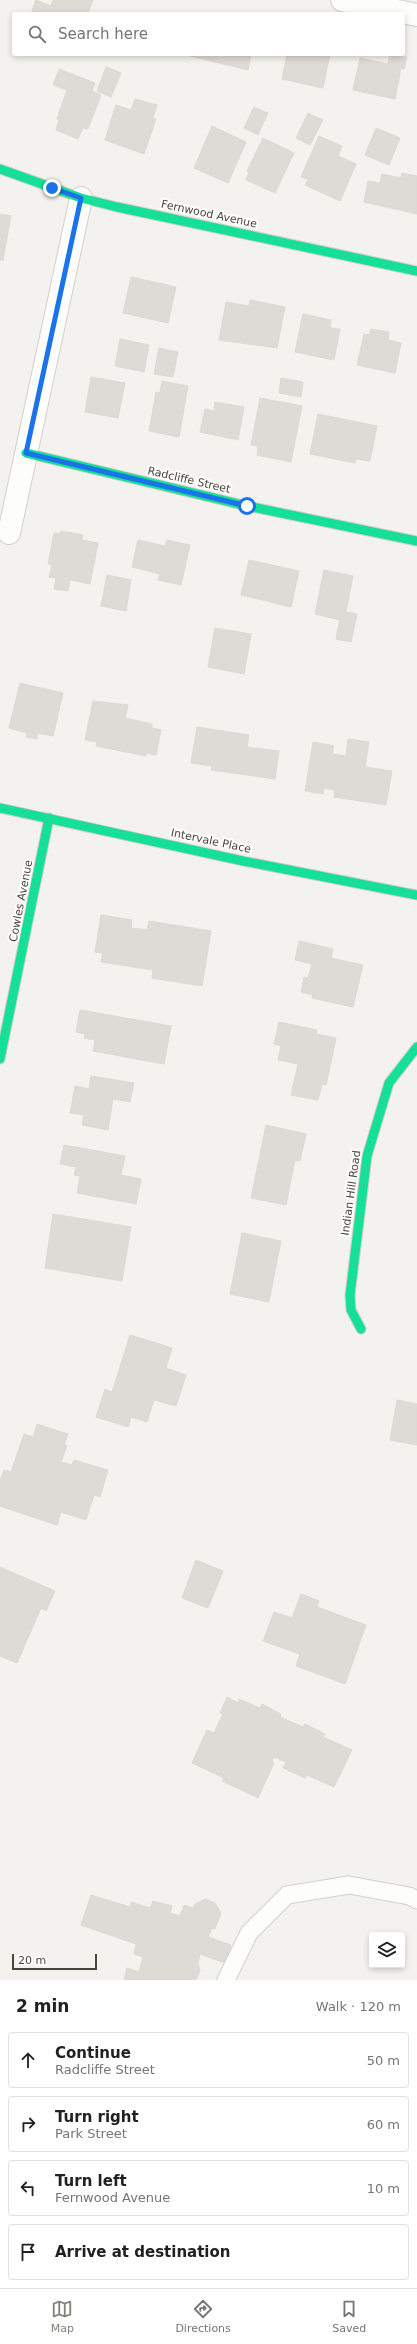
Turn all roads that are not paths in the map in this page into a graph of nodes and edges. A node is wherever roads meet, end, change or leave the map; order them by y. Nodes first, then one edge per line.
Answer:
1 (342, 0) edge
2 (402, 12) edge
3 (405, 13) edge
4 (417, 15) edge
5 (0, 169) edge
6 (81, 198) junction
7 (417, 271) edge
8 (26, 453) junction
9 (9, 533) dead end
10 (417, 541) edge
11 (0, 808) edge
12 (49, 818) junction
13 (417, 895) edge
14 (417, 1047) edge
15 (0, 1059) edge
16 (361, 1328) dead end
17 (417, 1900) edge
18 (226, 1980) edge

1 - 2 street
3 - 4 street
5 - 6 street, Fernwood Avenue
6 - 7 street, Fernwood Avenue
6 - 8 street
8 - 9 street
8 - 10 street, Radcliffe Street
11 - 12 street, Intervale Place
12 - 13 street, Intervale Place
12 - 15 street, Cowles Avenue
14 - 16 street, Indian Hill Road
17 - 18 lane

